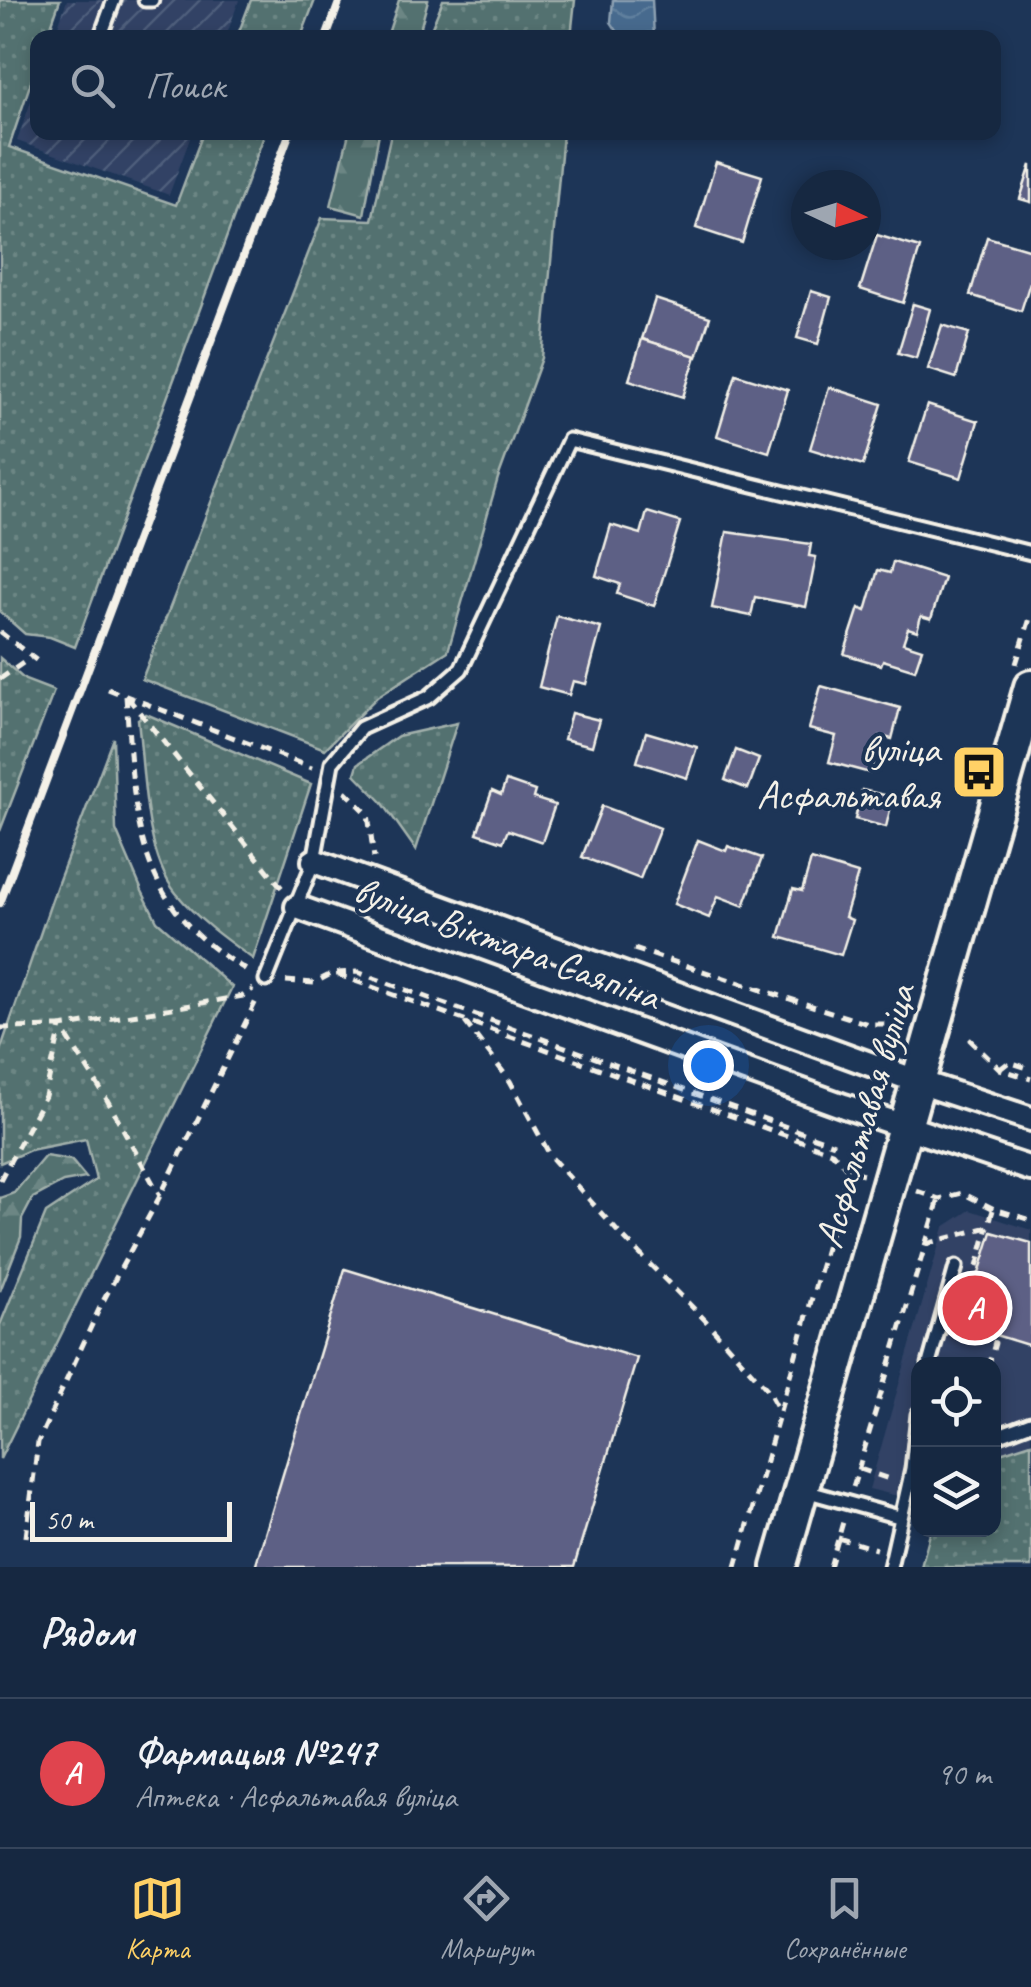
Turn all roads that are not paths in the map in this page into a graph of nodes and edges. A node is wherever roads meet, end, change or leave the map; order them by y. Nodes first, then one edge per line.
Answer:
1 (114, 0) edge
2 (103, 30) edge
3 (1031, 553) edge
4 (1031, 687) edge
5 (314, 861) junction
6 (297, 906) junction
7 (266, 980) road end
8 (919, 1082) junction
9 (1031, 1119) edge
10 (906, 1128) junction
11 (1031, 1169) edge
12 (956, 1268) dead end
13 (932, 1357) edge
14 (1031, 1423) edge
15 (1001, 1434) edge
16 (911, 1480) edge
17 (801, 1490) junction
18 (899, 1518) junction
19 (779, 1567) edge
20 (890, 1567) edge

1 - 2 lane
3 - 5 lane
4 - 8 street, Асфальтавая вуліца
5 - 6 lane
5 - 8 street, вуліца Віктара Саяпіна
6 - 7 lane
6 - 10 street, вуліца Віктара Саяпіна
8 - 9 street, вуліца Віктара Саяпіна
8 - 10 street, Асфальтавая вуліца
10 - 11 street, вуліца Віктара Саяпіна
10 - 17 street, Асфальтавая вуліца
12 - 13 lane
14 - 15 lane
16 - 18 lane
17 - 18 lane
17 - 19 street, Асфальтавая вуліца
18 - 20 lane

